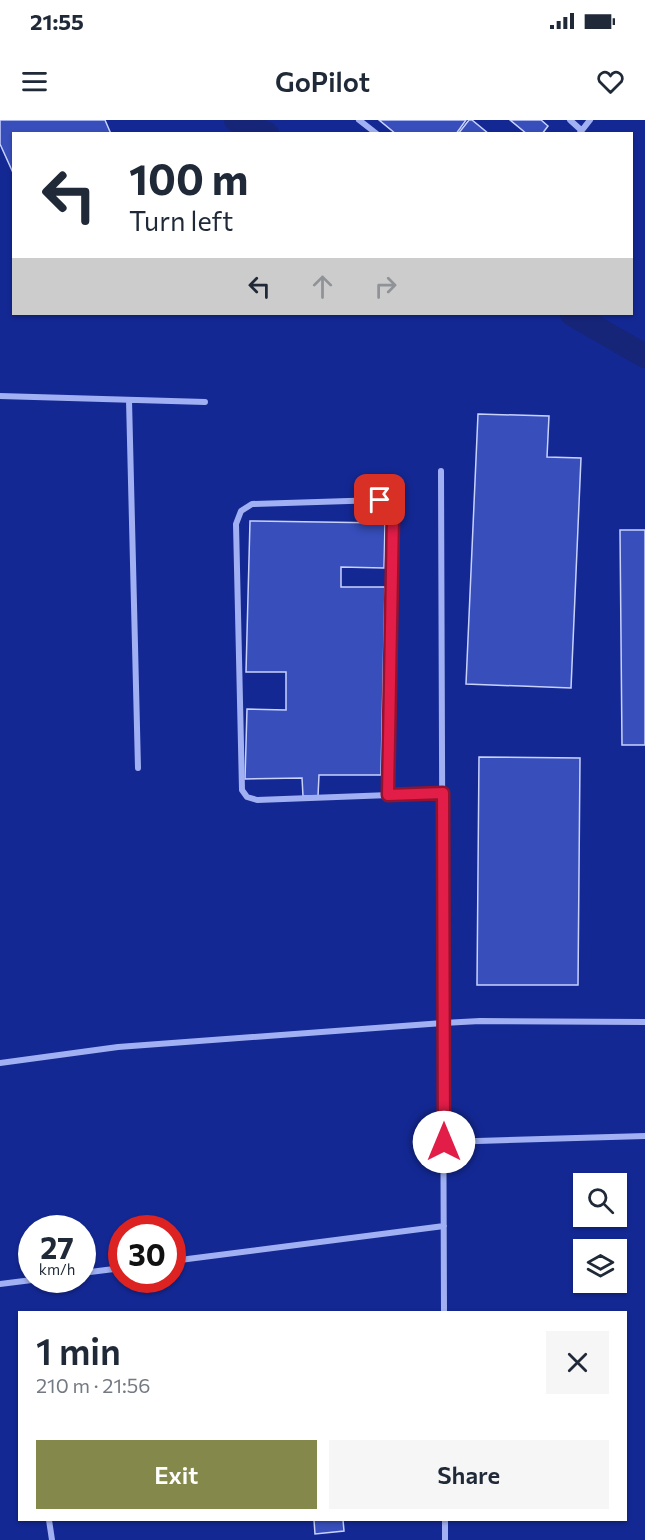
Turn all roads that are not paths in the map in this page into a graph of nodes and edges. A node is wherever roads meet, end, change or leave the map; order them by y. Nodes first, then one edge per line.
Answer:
1 (359, 120) edge
2 (570, 120) edge
3 (590, 120) edge
4 (374, 132) edge
5 (580, 132) edge
6 (0, 396) edge
7 (129, 400) junction
8 (206, 402) dead end
9 (441, 471) dead end
10 (138, 768) dead end
11 (443, 793) junction
12 (388, 795) junction
13 (645, 1022) edge
14 (443, 1023) junction
15 (0, 1063) edge
16 (645, 1136) edge
17 (444, 1142) junction
18 (444, 1226) junction
19 (186, 1259) edge
20 (18, 1282) edge
21 (0, 1284) edge
22 (444, 1311) edge
23 (49, 1521) edge
24 (445, 1521) edge
25 (52, 1540) edge
26 (445, 1540) edge

1 - 4 street
2 - 5 street
3 - 5 street
6 - 7 street
7 - 8 street
7 - 10 street
9 - 11 street
11 - 12 street
11 - 14 street
12 - 12 street
13 - 14 street
14 - 15 street
14 - 17 street
16 - 17 street
17 - 18 street
18 - 19 street
18 - 22 street
20 - 21 street
23 - 25 street
24 - 26 street

